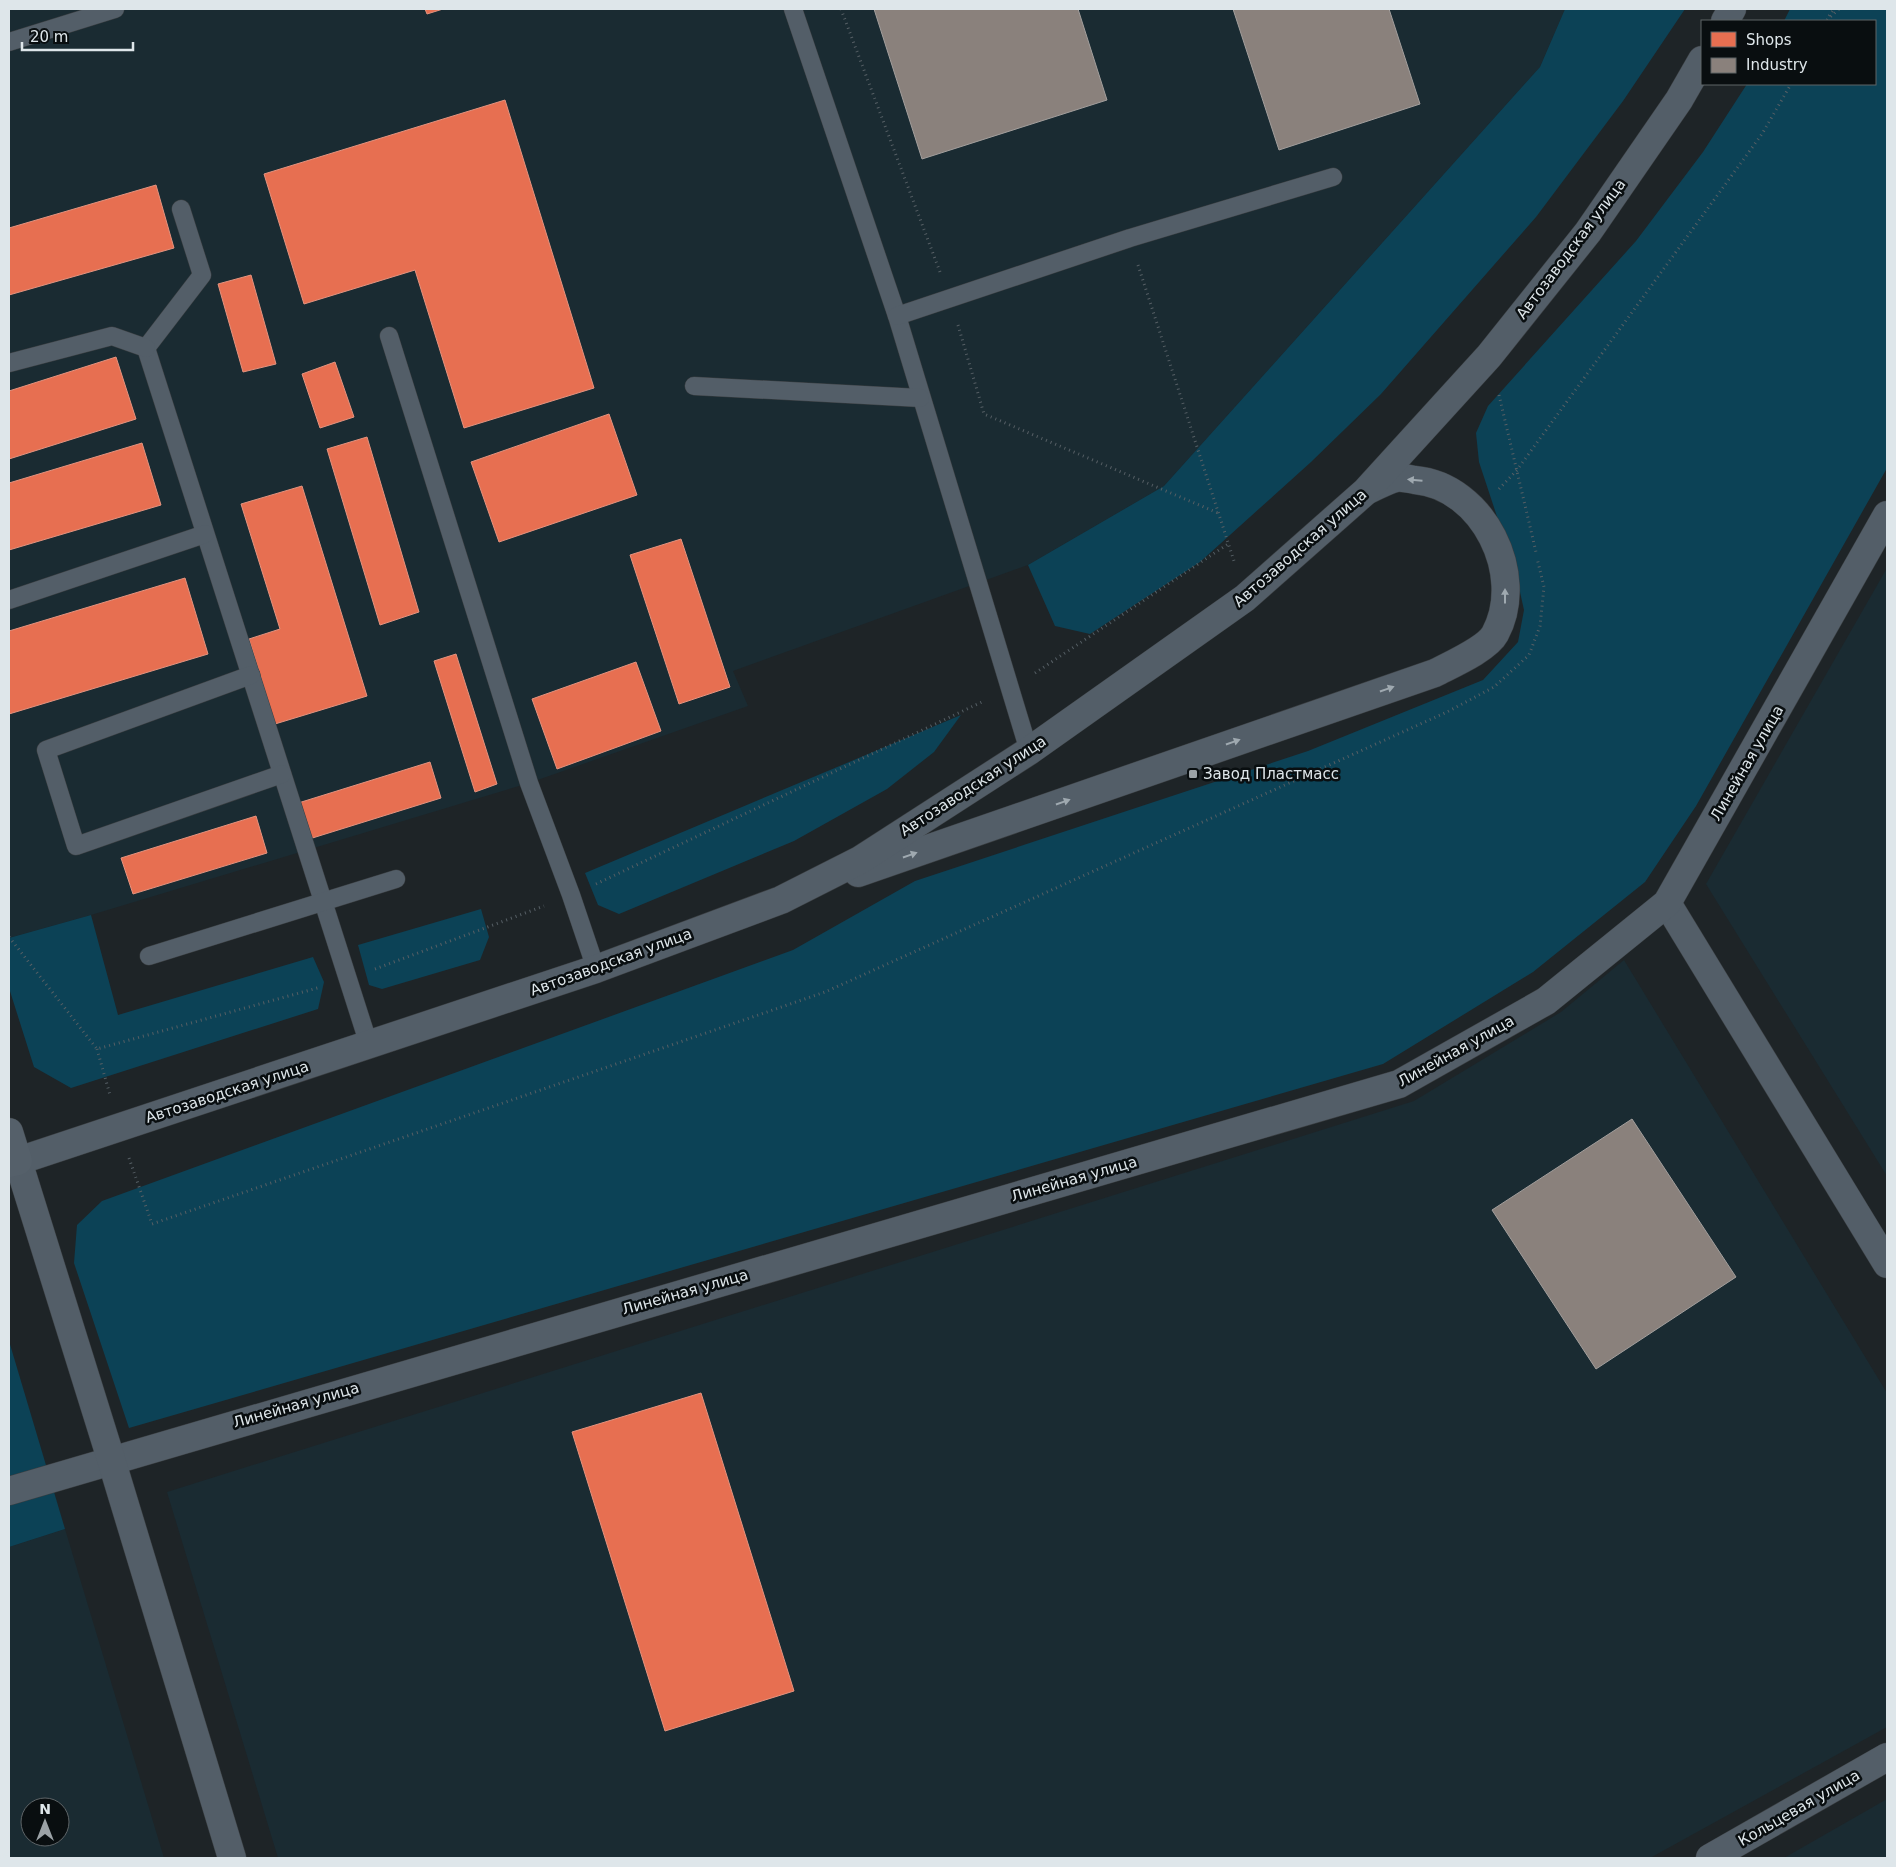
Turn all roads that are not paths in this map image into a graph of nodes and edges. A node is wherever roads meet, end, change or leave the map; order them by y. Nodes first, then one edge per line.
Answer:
1 (115, 9) edge
2 (793, 9) edge
3 (1732, 9) edge
4 (1726, 20) edge
5 (9, 42) edge
6 (1701, 62) edge
7 (1333, 177) dead end
8 (181, 209) dead end
9 (897, 316) junction
10 (389, 336) dead end
11 (146, 348) junction
12 (9, 363) edge
13 (694, 386) dead end
14 (920, 398) junction
15 (1366, 491) junction
16 (1887, 515) edge
17 (205, 534) junction
18 (9, 600) edge
19 (250, 675) junction
20 (1029, 751) junction
21 (282, 774) junction
22 (396, 879) dead end
23 (781, 900) junction
24 (324, 902) junction
25 (1667, 903) junction
26 (149, 956) dead end
27 (596, 969) junction
28 (369, 1045) junction
29 (9, 1132) edge
30 (13, 1162) edge
31 (1887, 1264) edge
32 (111, 1459) junction
33 (9, 1491) edge
34 (1887, 1757) edge
35 (232, 1858) edge
36 (1710, 1858) edge

1 - 5 lane
2 - 9 lane
3 - 4 street
6 - 15 street, Автозаводская улица
7 - 9 lane
8 - 11 lane
9 - 14 lane
10 - 27 lane
11 - 12 lane
11 - 17 lane
13 - 14 lane
14 - 20 lane
15 - 20 street, Автозаводская улица
23 -> 15 street
16 - 25 street, Линейная улица
17 - 18 lane
17 - 19 lane
19 - 21 lane
19 - 21 lane
20 - 23 street, Автозаводская улица
21 - 24 lane
22 - 24 lane
23 - 27 street, Автозаводская улица
24 - 26 lane
24 - 28 lane
25 - 31 street
25 - 32 street, Линейная улица
27 - 28 street, Автозаводская улица
28 - 30 street, Автозаводская улица
29 - 30 main road
30 - 32 street
32 - 33 street, Линейная улица
32 - 35 street
34 - 36 street, Кольцевая улица

